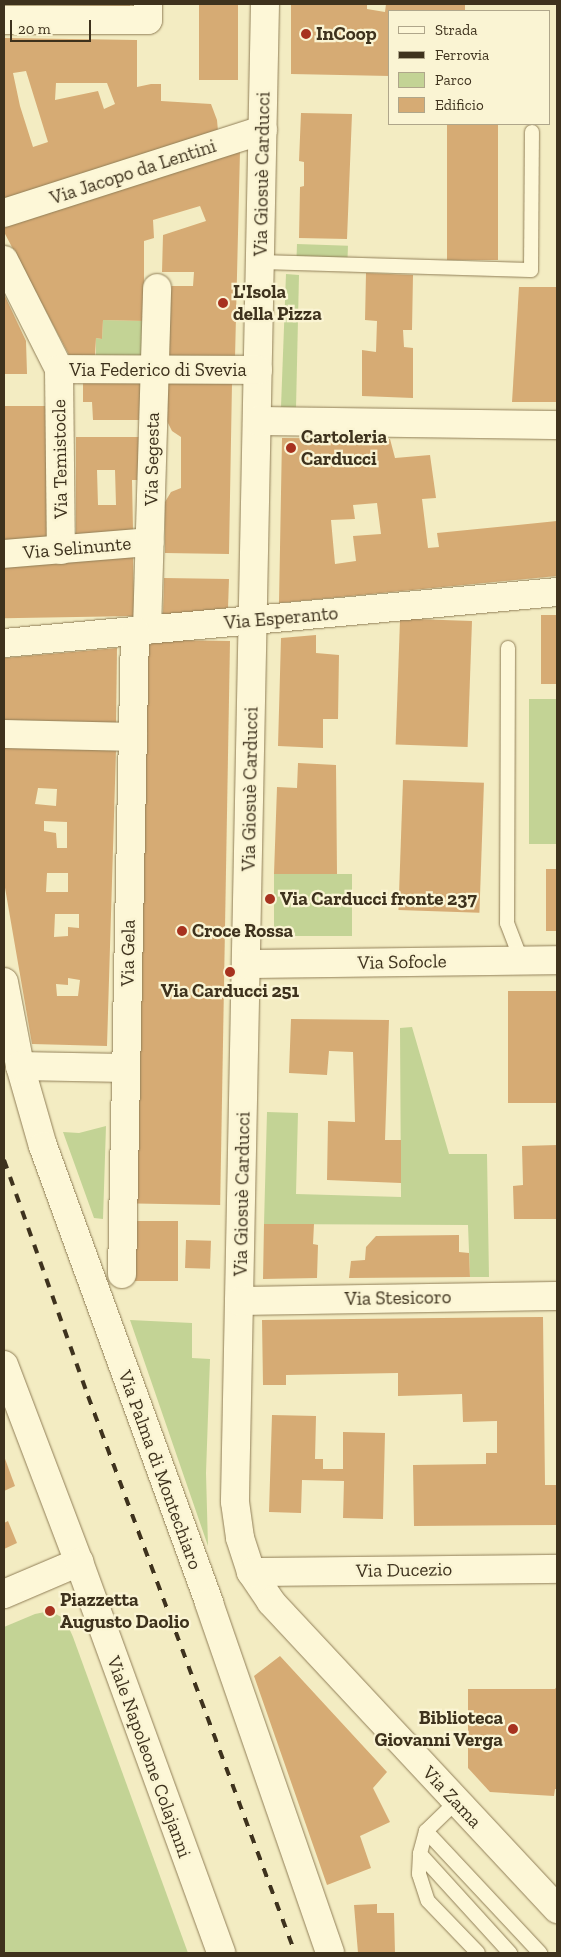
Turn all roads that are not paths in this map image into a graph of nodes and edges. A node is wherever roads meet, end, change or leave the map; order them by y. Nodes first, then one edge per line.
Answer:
1 (265, 4) edge
2 (148, 12) edge
3 (4, 20) edge
4 (263, 130) junction
5 (532, 132) dead end
6 (4, 213) edge
7 (4, 260) edge
8 (260, 262) junction
9 (157, 288) dead end
10 (59, 369) junction
11 (154, 370) junction
12 (258, 370) junction
13 (257, 421) junction
14 (557, 425) edge
15 (150, 542) junction
16 (61, 550) junction
17 (4, 554) edge
18 (557, 592) edge
19 (253, 620) junction
20 (141, 631) junction
21 (4, 643) edge
22 (508, 648) dead end
23 (4, 734) edge
24 (133, 737) junction
25 (521, 960) junction
26 (557, 960) edge
27 (246, 964) junction
28 (4, 982) edge
29 (20, 1066) junction
30 (125, 1068) junction
31 (122, 1274) dead end
32 (557, 1296) edge
33 (240, 1300) junction
34 (4, 1365) edge
35 (78, 1562) junction
36 (557, 1569) edge
37 (251, 1572) junction
38 (4, 1594) edge
39 (456, 1802) junction
40 (426, 1830) junction
41 (420, 1854) junction
42 (557, 1909) edge
43 (221, 1953) edge
44 (330, 1953) edge
45 (478, 1953) edge
46 (510, 1953) edge
47 (540, 1953) edge

1 - 4 street, Via Giosuè Carducci
2 - 3 street
4 - 6 street, Via Jacopo da Lentini
4 - 8 street, Via Giosuè Carducci
5 - 8 lane
7 - 10 street, Via Federico di Svevia
8 - 12 street, Via Giosuè Carducci
9 - 11 street, Via Segesta
10 - 11 street, Via Federico di Svevia
10 - 16 street, Via Temistocle
11 - 12 street, Via Federico di Svevia
11 - 15 street, Via Segesta
12 - 13 street, Via Giosuè Carducci
13 - 14 street
13 - 19 street, Via Giosuè Carducci
15 - 16 street, Via Selinunte
15 - 20 street, Via Segesta
16 - 17 street, Via Selinunte
18 - 19 street, Via Esperanto
19 - 20 street, Via Esperanto
19 - 27 street, Via Giosuè Carducci
20 - 21 street, Via Esperanto
20 - 24 street, Via Gela
22 - 25 lane
23 - 24 street
24 - 30 street, Via Gela
25 - 26 street, Via Sofocle
25 - 27 street, Via Sofocle
27 - 33 street, Via Giosuè Carducci
28 - 29 street, Via Palma di Montechiaro
29 - 30 street
29 - 44 street, Via Palma di Montechiaro
30 - 31 street, Via Gela
32 - 33 street, Via Stesicoro
33 - 37 street, Via Giosuè Carducci
34 - 35 street, Viale Napoleone Colajanni
35 - 38 street
35 - 43 street, Viale Napoleone Colajanni
36 - 37 street, Via Ducezio
37 - 39 street, Via Zama
39 - 40 lane
39 - 42 street, Via Zama
40 - 41 lane
40 - 47 lane
41 - 45 lane
41 - 46 lane

